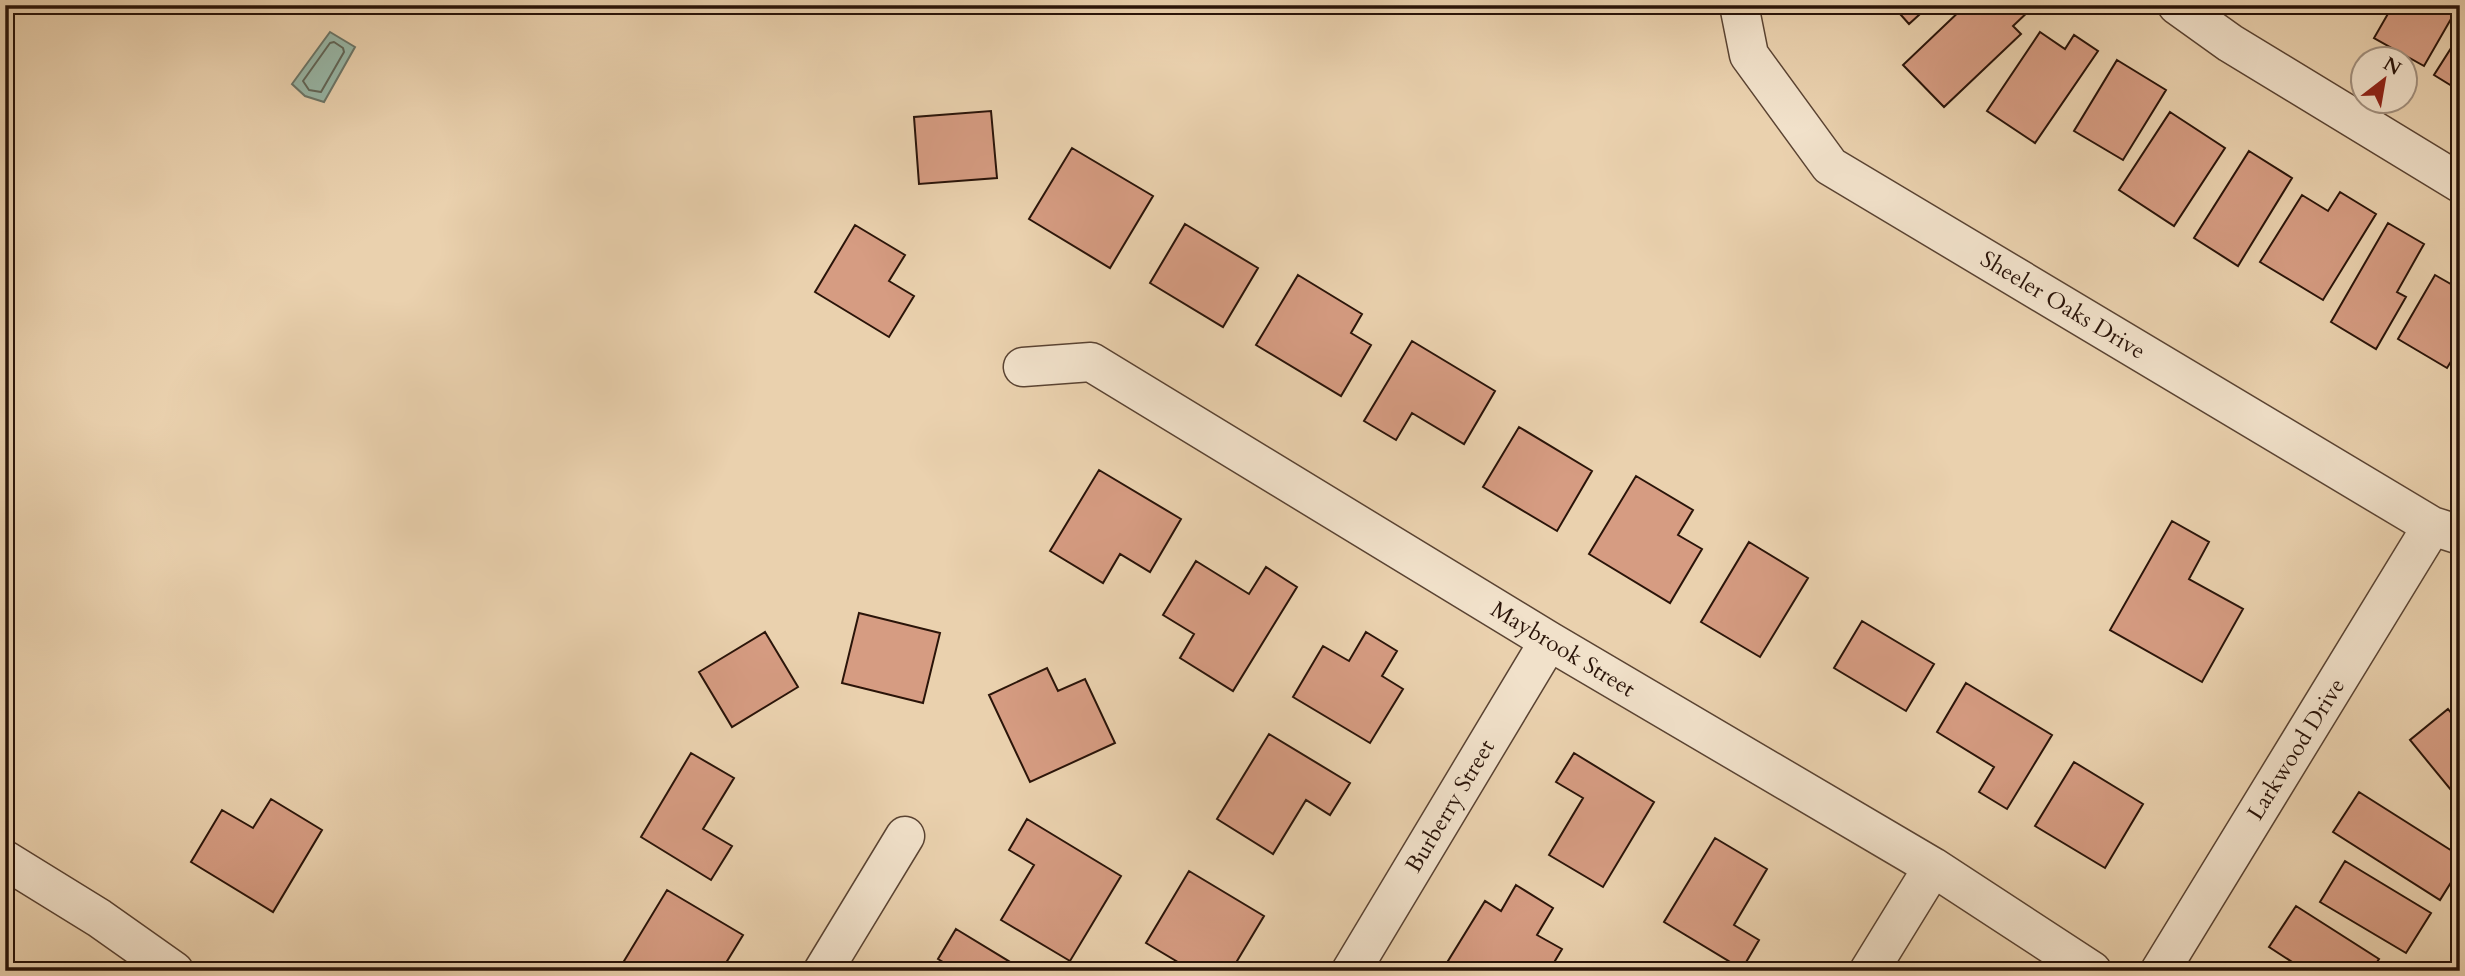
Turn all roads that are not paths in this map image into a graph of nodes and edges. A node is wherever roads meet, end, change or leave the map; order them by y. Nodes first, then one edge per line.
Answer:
1 (1739, 5) edge
2 (2177, 5) edge
3 (2460, 183) edge
4 (1023, 367) dead end
5 (2446, 531) edge
6 (1549, 641) junction
7 (905, 836) dead end
8 (5, 860) edge
9 (1933, 867) junction
10 (174, 971) edge
11 (823, 971) edge
12 (1351, 971) edge
13 (1869, 971) edge
14 (2092, 971) edge
15 (2160, 971) edge

1 - 5 street, Sheeler Oaks Drive
2 - 3 street
4 - 6 street, Maybrook Street
5 - 15 street, Larkwood Drive
6 - 9 street, Maybrook Street
6 - 12 street, Burberry Street
7 - 11 street
8 - 10 street
9 - 13 street
9 - 14 street, Maybrook Street

